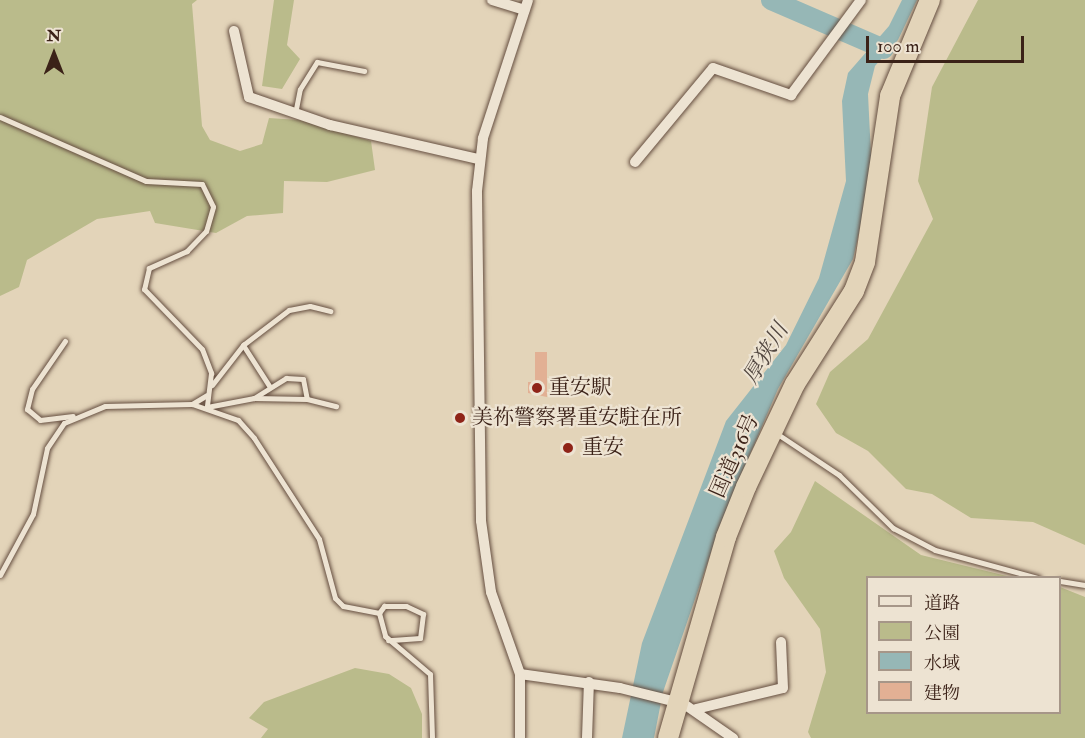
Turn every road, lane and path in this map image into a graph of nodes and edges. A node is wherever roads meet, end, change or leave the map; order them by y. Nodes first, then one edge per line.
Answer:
1 (492, 0) edge
2 (861, 0) edge
3 (930, 0) edge
4 (526, 5) edge
5 (234, 31) dead end
6 (364, 71) dead end
7 (295, 115) junction
8 (0, 117) edge
9 (479, 159) junction
10 (635, 162) dead end
11 (330, 311) dead end
12 (65, 341) dead end
13 (243, 345) junction
14 (212, 385) junction
15 (270, 387) junction
16 (207, 395) junction
17 (254, 398) junction
18 (307, 399) junction
19 (192, 404) junction
20 (336, 406) dead end
21 (207, 407) junction
22 (77, 416) junction
23 (772, 430) junction
24 (0, 575) edge
25 (1031, 576) edge
26 (1061, 581) edge
27 (1085, 585) edge
28 (379, 613) junction
29 (388, 640) junction
30 (781, 642) dead end
31 (520, 674) junction
32 (589, 682) junction
33 (672, 701) junction
34 (696, 709) junction
35 (432, 738) edge
36 (520, 738) edge
37 (587, 738) edge
38 (668, 738) edge
39 (733, 738) edge

1 - 4 street
2 - 10 street
3 - 23 highway, 国道316号
4 - 9 street
5 - 7 street
6 - 7 lane
7 - 9 street
8 - 14 lane
9 - 31 street
11 - 13 lane
12 - 22 lane
13 - 14 lane
13 - 15 lane
14 - 16 lane
15 - 17 lane
15 - 18 lane
16 - 19 lane
16 - 21 lane
17 - 18 lane
17 - 21 lane
18 - 20 lane
19 - 21 lane
19 - 22 lane
21 - 28 lane
22 - 24 lane
23 - 25 lane
23 - 33 highway, 国道316号
26 - 27 lane
28 - 29 lane
28 - 29 lane
29 - 35 lane
30 - 34 street
31 - 32 street
31 - 36 street
32 - 33 street
32 - 37 street
33 - 34 street
33 - 38 highway, 国道316号
34 - 39 street

